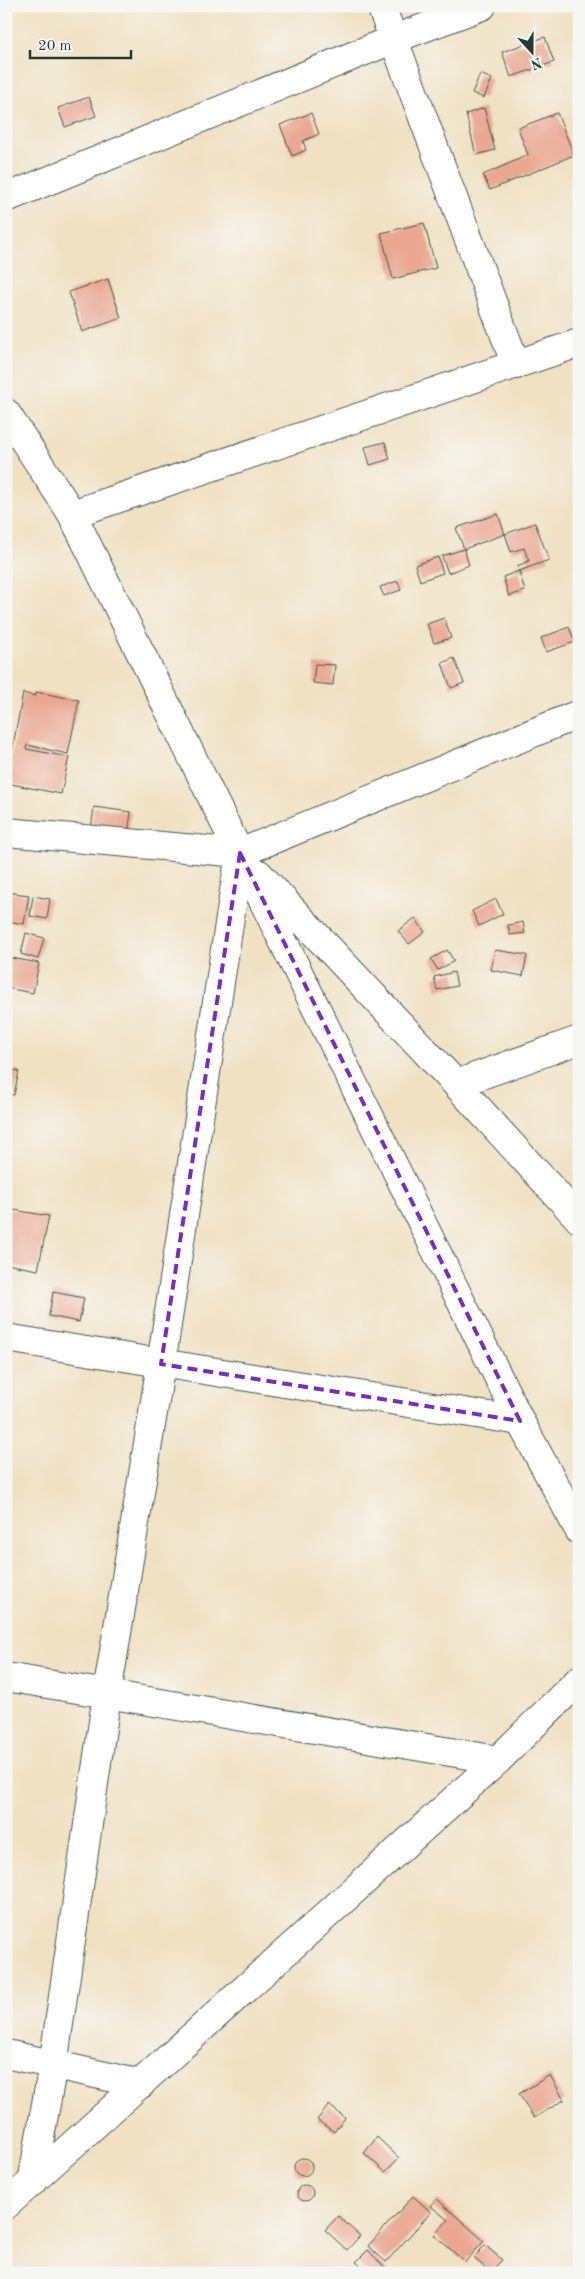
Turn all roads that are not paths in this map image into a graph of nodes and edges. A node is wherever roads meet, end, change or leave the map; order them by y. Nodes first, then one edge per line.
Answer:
1 (381, 6) edge
2 (482, 6) edge
3 (394, 39) junction
4 (6, 198) edge
5 (579, 343) edge
6 (516, 365) junction
7 (6, 413) edge
8 (72, 514) junction
9 (579, 714) edge
10 (6, 832) edge
11 (240, 853) junction
12 (579, 1040) edge
13 (456, 1084) junction
14 (579, 1220) edge
15 (6, 1338) edge
16 (161, 1364) junction
17 (520, 1421) junction
18 (579, 1530) edge
19 (6, 1677) edge
20 (579, 1680) edge
21 (107, 1694) junction
22 (498, 1760) junction
23 (6, 2054) edge
24 (53, 2064) junction
25 (141, 2084) junction
26 (32, 2182) junction
27 (6, 2205) edge

1 - 3 street
2 - 3 street
3 - 4 street
3 - 6 street
5 - 6 street
6 - 8 street
7 - 8 street
8 - 11 street
9 - 11 street
10 - 11 street
11 - 13 street
11 - 16 street
11 - 17 street
12 - 13 street
13 - 14 street
15 - 16 street
16 - 17 street
16 - 21 street
17 - 18 street
19 - 21 street
20 - 22 street
21 - 22 street
21 - 24 street
22 - 25 street
23 - 24 street
24 - 25 street
24 - 26 street
25 - 26 street
26 - 27 street

